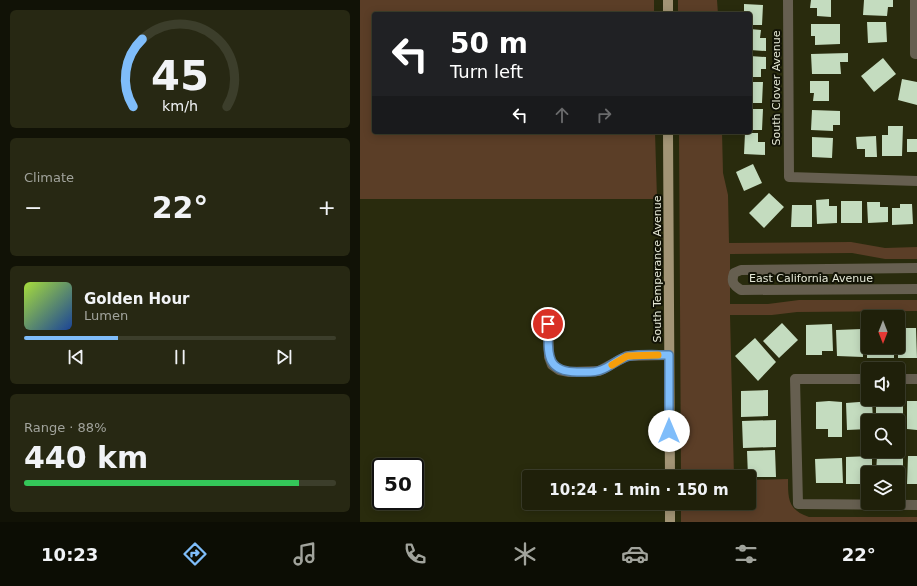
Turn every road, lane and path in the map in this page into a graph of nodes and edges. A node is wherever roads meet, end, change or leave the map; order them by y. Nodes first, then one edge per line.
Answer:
1 (668, 0) edge
2 (788, 0) edge
3 (915, 0) edge
4 (668, 12) edge
5 (916, 54) edge
6 (668, 134) edge
7 (917, 181) edge
8 (917, 268) edge
9 (917, 289) edge
10 (548, 324) dead end
11 (669, 355) junction
12 (861, 379) edge
13 (905, 379) edge
14 (917, 379) edge
15 (670, 470) edge
16 (917, 505) edge
17 (670, 510) edge
18 (670, 522) edge

1 - 4 main road
2 - 7 street, South Clover Avenue
3 - 5 street
6 - 11 main road, South Temperance Avenue
8 - 9 street, East California Avenue
10 - 11 street
11 - 15 main road, South Temperance Avenue
12 - 16 street
13 - 14 street
17 - 18 main road

